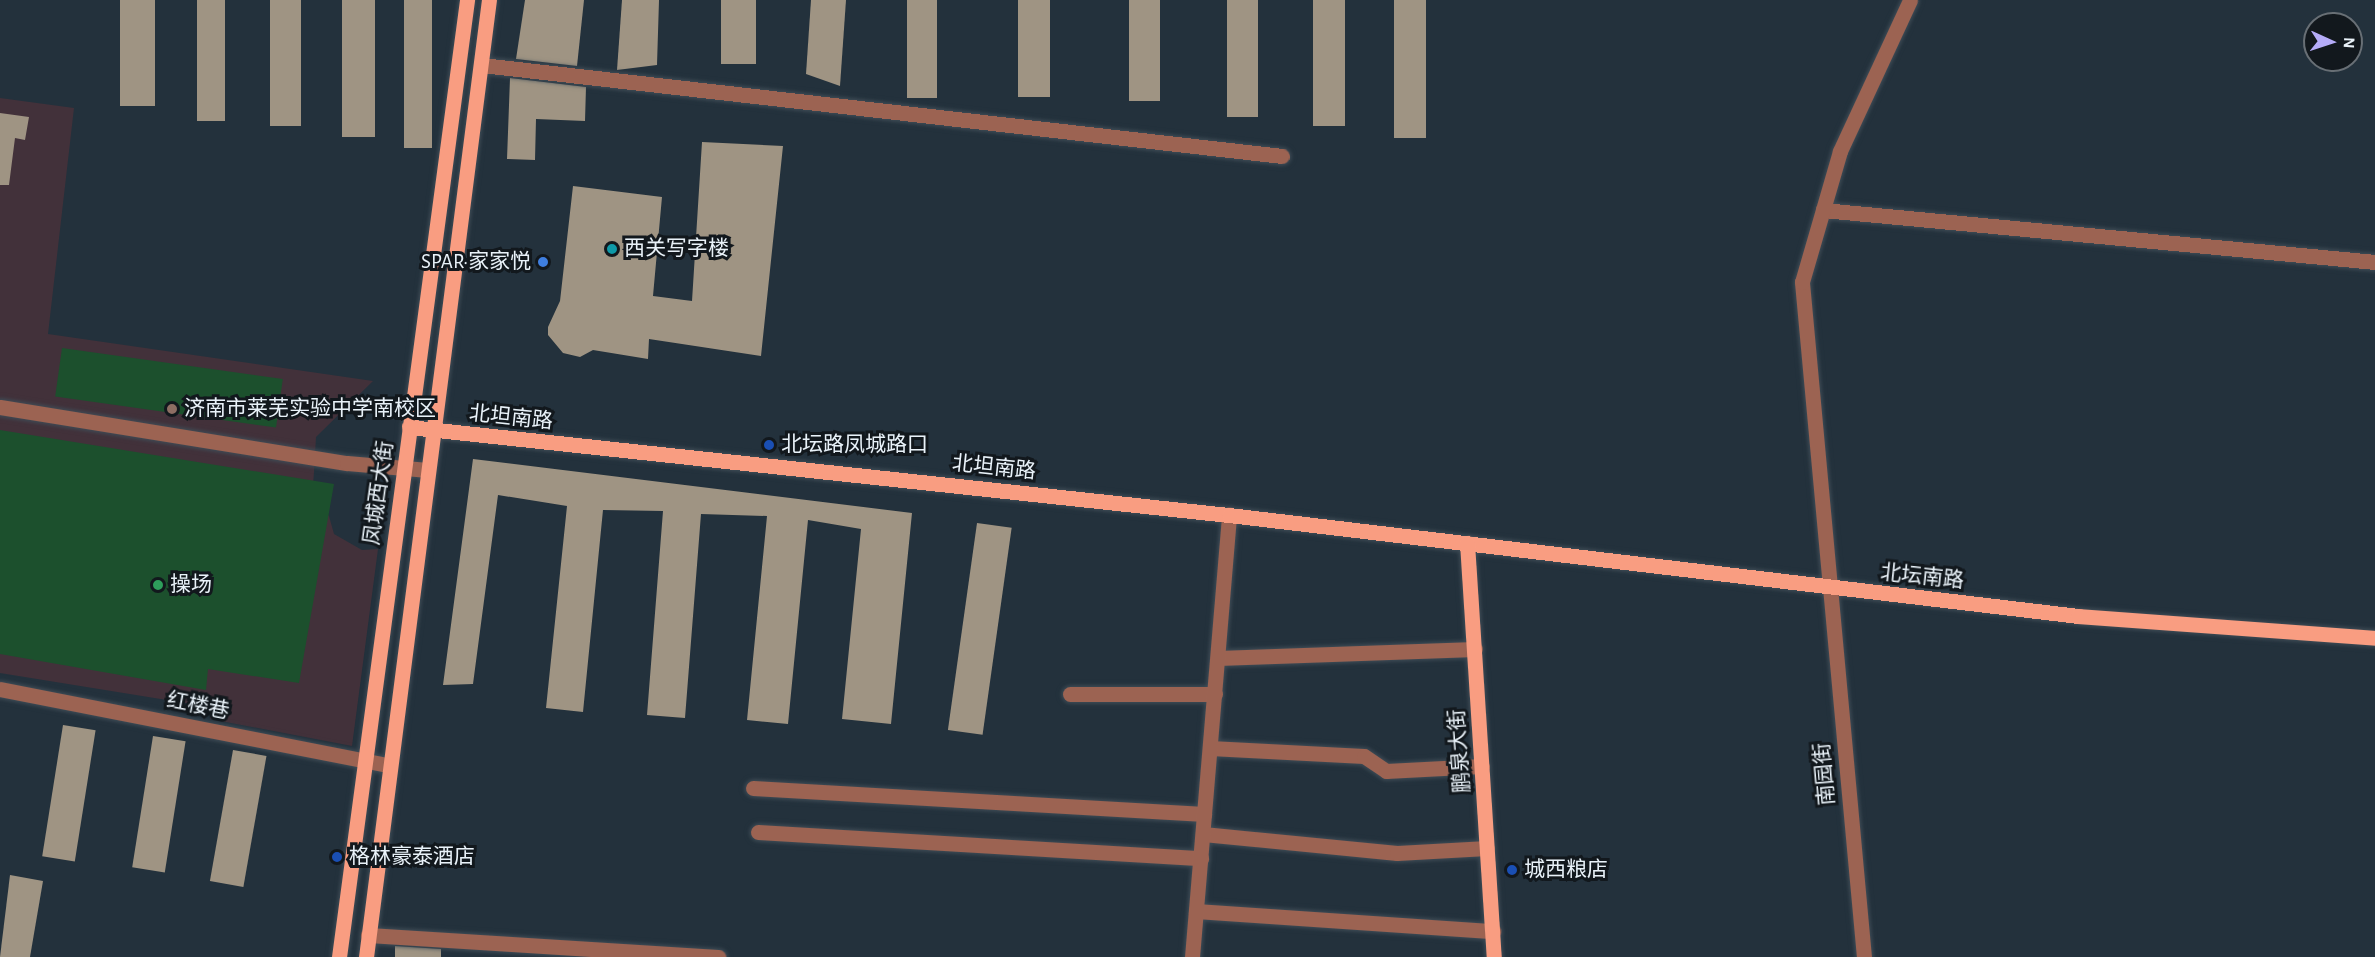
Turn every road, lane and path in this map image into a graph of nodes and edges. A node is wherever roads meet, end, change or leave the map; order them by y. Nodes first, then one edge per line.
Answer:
1 (467, 0) edge
2 (489, 0) edge
3 (1910, 0) edge
4 (482, 65) junction
5 (1282, 156) dead end
6 (1823, 210) junction
7 (2375, 262) edge
8 (0, 407) edge
9 (410, 427) junction
10 (437, 431) junction
11 (404, 468) junction
12 (428, 470) junction
13 (1229, 515) junction
14 (1467, 543) junction
15 (1828, 588) junction
16 (2375, 638) edge
17 (1475, 649) junction
18 (1218, 658) junction
19 (0, 689) edge
20 (1071, 694) dead end
21 (1215, 694) junction
22 (1210, 748) junction
23 (364, 760) junction
24 (388, 765) junction
25 (1482, 766) junction
26 (753, 788) dead end
27 (1204, 814) junction
28 (758, 832) dead end
29 (1203, 834) junction
30 (1487, 848) junction
31 (1201, 858) junction
32 (1196, 911) junction
33 (1493, 931) junction
34 (368, 934) junction
35 (339, 957) edge
36 (366, 957) edge
37 (718, 957) edge
38 (1192, 957) edge
39 (1494, 957) edge
40 (1864, 957) edge

1 - 9 main road, 凤城西大街
2 - 4 main road
3 - 6 street, 南园街
4 - 5 street
4 - 10 main road
6 - 7 street
6 - 15 street, 南园街
8 - 11 street
9 - 10 main road, 北坦南路
9 - 11 main road, 凤城西大街
10 - 12 main road
10 - 13 main road, 北坦南路
11 - 12 street
11 - 23 main road, 凤城西大街
12 - 24 main road
13 - 14 main road, 北坦南路
13 - 18 street
14 - 15 main road, 北坛南路
14 - 17 main road, 鹏泉大街
15 - 16 main road, 北坛南路
15 - 40 street, 南园街
17 - 18 street
17 - 25 main road, 鹏泉大街
18 - 21 street
19 - 23 street, 红楼巷
20 - 21 street
21 - 22 street
22 - 25 street
22 - 27 street
23 - 24 street, 红楼巷
23 - 35 main road, 凤城西大街
24 - 34 main road
25 - 30 main road, 鹏泉大街
26 - 27 street
27 - 29 street
28 - 31 street
29 - 30 street
29 - 31 street
30 - 33 main road, 鹏泉大街
31 - 32 street
32 - 33 street
32 - 38 street
33 - 39 main road, 鹏泉大街
34 - 36 main road
34 - 37 street

